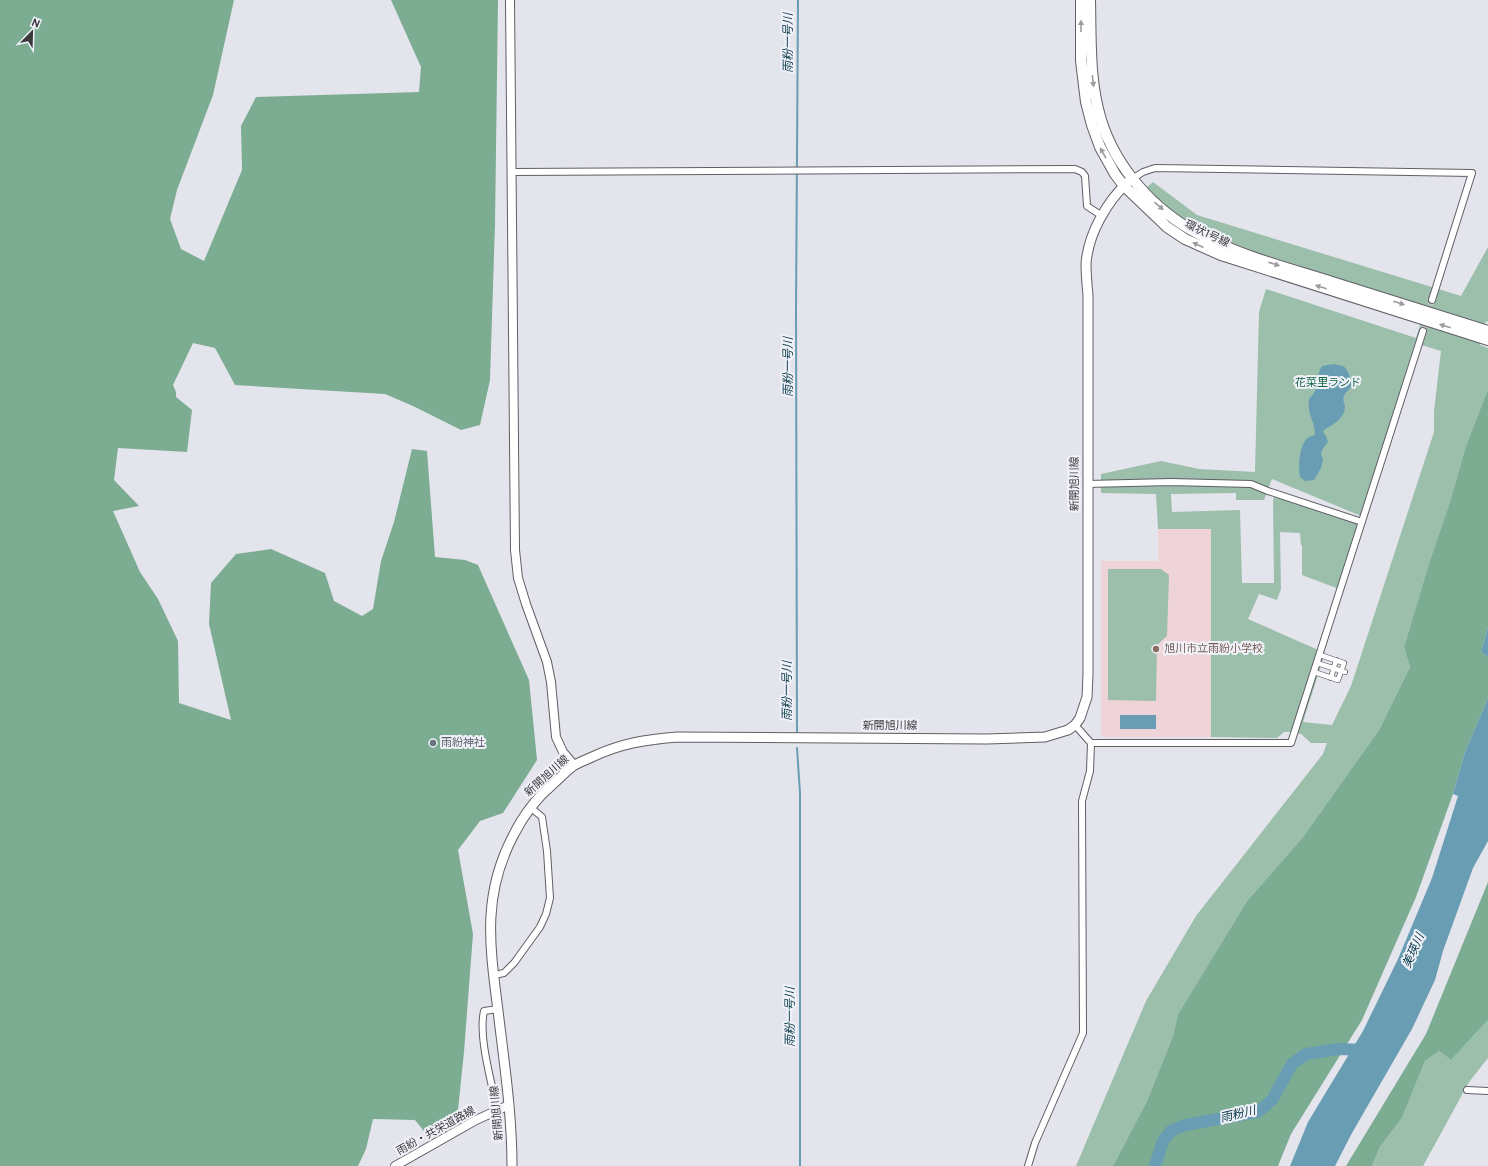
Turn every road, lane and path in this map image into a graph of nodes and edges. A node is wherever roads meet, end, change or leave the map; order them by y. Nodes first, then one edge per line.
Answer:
1 (510, 0) edge
2 (1081, 0) edge
3 (1090, 0) edge
4 (511, 172) junction
5 (1128, 182) junction
6 (1102, 216) junction
7 (1432, 300) tunnel mouth
8 (1423, 331) tunnel mouth
9 (1485, 334) edge
10 (1087, 484) junction
11 (1362, 522) junction
12 (1320, 655) junction
13 (1336, 660) junction
14 (1317, 663) junction
15 (1334, 668) junction
16 (1314, 672) junction
17 (1343, 672) junction
18 (1331, 678) junction
19 (1075, 726) junction
20 (1091, 743) junction
21 (574, 765) junction
22 (530, 806) junction
23 (494, 975) junction
24 (498, 1009) junction
25 (1467, 1090) dead end
26 (1488, 1091) edge
27 (509, 1104) junction
28 (497, 1110) junction
29 (396, 1166) edge
30 (512, 1166) edge
31 (1028, 1166) edge

1 - 4 street
5 -> 2 main road, 環状1号線
3 -> 5 main road, 環状1号線
4 - 6 street
4 - 21 street
5 - 6 main road, 新開旭川線
5 - 7 street
5 - 9 main road, 環状1号線
6 - 10 main road, 新開旭川線
8 - 11 street
10 - 11 street
10 - 19 main road, 新開旭川線
11 - 12 street
12 - 13 street
12 - 14 street
13 - 15 street
13 - 17 street
14 - 15 street
14 - 16 street
15 - 17 street
15 - 18 street
16 - 18 street
16 - 20 street
17 - 18 street
19 - 20 street
19 - 21 main road, 新開旭川線
20 - 31 street
21 - 22 main road, 新開旭川線
22 - 23 main road, 新開旭川線
22 - 23 street
23 - 24 main road, 新開旭川線
24 - 27 main road, 新開旭川線
24 - 28 street
25 - 26 street
27 - 28 street, 雨紛・共栄道路線
27 - 30 main road, 新開旭川線
28 - 29 street, 雨紛・共栄道路線

